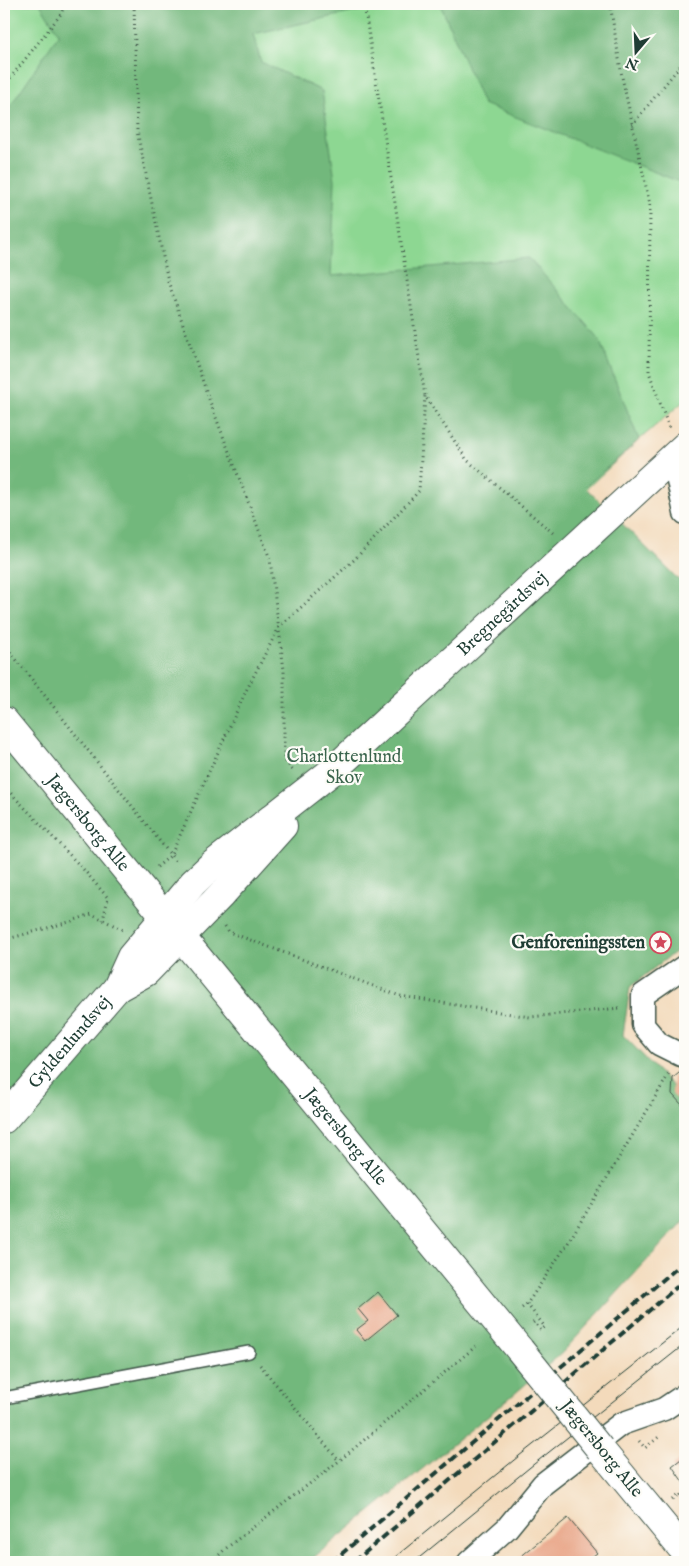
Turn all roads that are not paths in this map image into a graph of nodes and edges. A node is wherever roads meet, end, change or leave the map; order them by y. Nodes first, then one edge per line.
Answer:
1 (679, 452) edge
2 (685, 513) edge
3 (4, 721) edge
4 (330, 772) junction
5 (173, 926) junction
6 (685, 966) edge
7 (117, 988) junction
8 (683, 1053) edge
9 (4, 1119) edge
10 (249, 1352) road end
11 (685, 1395) edge
12 (4, 1398) edge
13 (685, 1552) edge
14 (469, 1562) edge

1 - 2 street
1 - 4 street, Bregnegårdsvej
3 - 5 street, Jægersborg Alle
4 - 5 street, Bregnegårdsvej
4 - 5 street, Bregnegårdsvej
5 - 7 street, Gyldenlundsvej
5 - 7 street, Gyldenlundsvej
5 - 13 street, Jægersborg Alle, bridge
6 - 8 street
7 - 9 street, Gyldenlundsvej
10 - 12 lane
11 - 14 street

